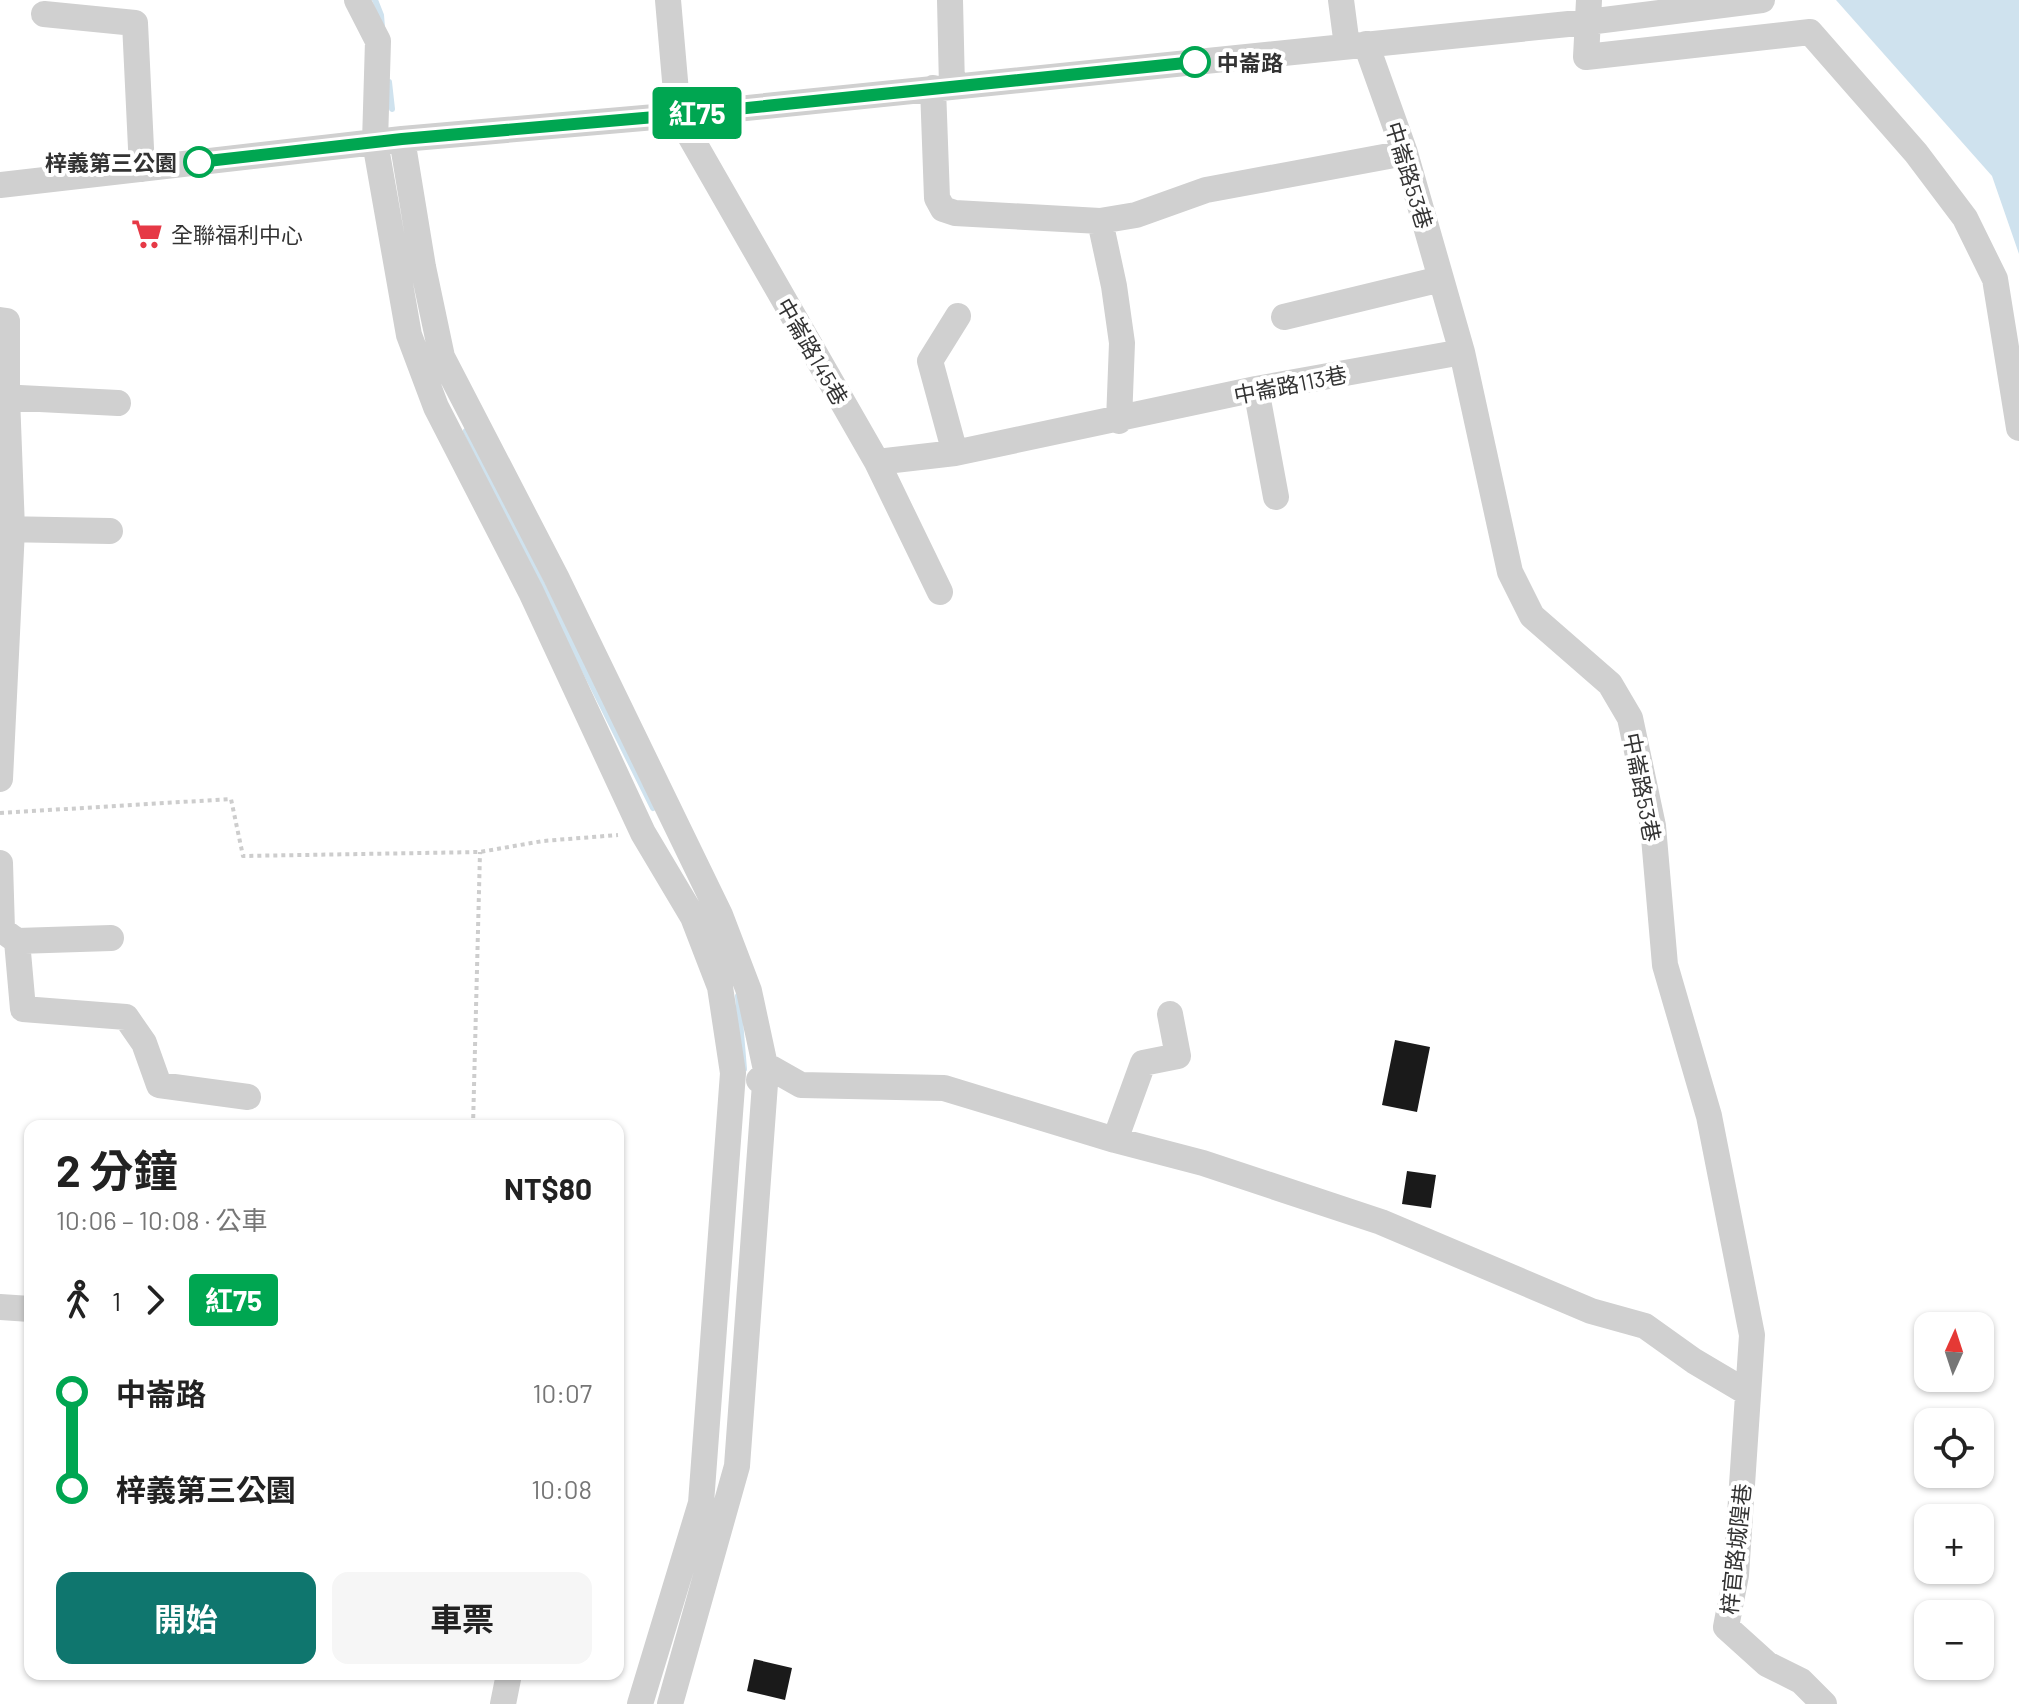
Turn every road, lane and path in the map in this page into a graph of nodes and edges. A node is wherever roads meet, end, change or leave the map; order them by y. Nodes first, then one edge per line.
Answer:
1 (357, 0) edge
2 (668, 0) edge
3 (950, 0) edge
4 (1341, 0) edge
5 (1762, 0) edge
6 (1588, 11) edge
7 (44, 14) dead end
8 (1356, 45) junction
9 (942, 87) junction
10 (678, 115) junction
11 (402, 139) junction
12 (375, 142) junction
13 (1405, 153) junction
14 (142, 169) junction
15 (0, 185) edge
16 (1100, 221) junction
17 (1441, 279) junction
18 (958, 316) dead end
19 (1284, 317) dead end
20 (0, 320) edge
21 (1462, 352) junction
22 (1256, 389) junction
23 (3, 397) edge
24 (118, 403) dead end
25 (1119, 421) junction
26 (2019, 428) edge
27 (955, 453) junction
28 (877, 462) junction
29 (1276, 497) dead end
30 (6, 529) edge
31 (110, 531) dead end
32 (543, 585) junction
33 (940, 592) dead end
34 (0, 779) edge
35 (0, 813) edge
36 (643, 833) junction
37 (480, 852) junction
38 (0, 863) edge
39 (6, 934) edge
40 (111, 938) dead end
41 (1170, 1014) dead end
42 (750, 1075) junction
43 (248, 1097) dead end
44 (473, 1120) edge
45 (1115, 1140) junction
46 (0, 1307) edge
47 (24, 1309) edge
48 (1748, 1393) junction
49 (720, 1464) junction
50 (508, 1680) edge
51 (503, 1704) edge
52 (640, 1704) edge
53 (670, 1704) edge
54 (1824, 1704) edge

1 - 12 street
2 - 10 street
3 - 9 street
4 - 8 street, 中崙路53巷
5 - 6 street
6 - 8 street
6 - 26 street
7 - 14 street
8 - 9 street
8 - 13 street, 中崙路53巷
9 - 10 street
9 - 16 street
10 - 11 street
10 - 28 street, 中崙路145巷
11 - 12 street
11 - 32 street
12 - 14 street
12 - 32 street
13 - 16 street
13 - 17 street, 中崙路53巷
14 - 15 street
16 - 25 street
17 - 19 street
17 - 21 street, 中崙路53巷
18 - 27 street
20 - 23 street
21 - 22 street, 中崙路113巷
21 - 48 street, 中崙路53巷
22 - 25 street, 中崙路113巷
22 - 29 street
23 - 24 street
23 - 30 street
25 - 27 street, 中崙路113巷
27 - 28 street, 中崙路113巷
28 - 33 street, 中崙路145巷
30 - 31 street
30 - 34 street
32 - 36 street
32 - 42 street
35 - 37 path
36 - 37 path
36 - 42 street
37 - 44 path
38 - 39 street
39 - 40 street
39 - 43 street
41 - 45 street
42 - 45 street
42 - 49 street
45 - 48 street
46 - 47 street
48 - 54 street, 梓官路城隍巷
49 - 52 street
49 - 53 street
50 - 51 street

